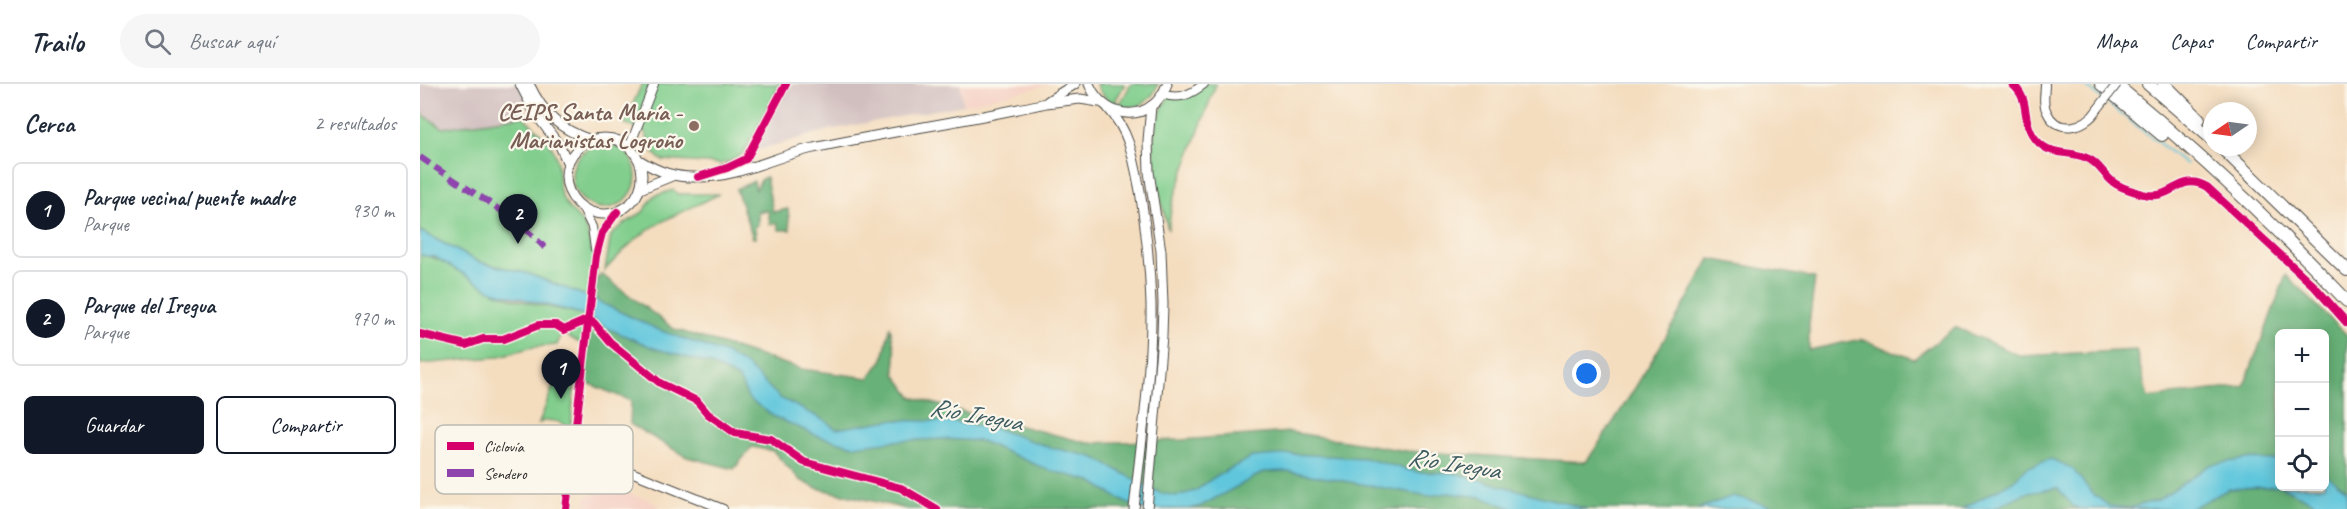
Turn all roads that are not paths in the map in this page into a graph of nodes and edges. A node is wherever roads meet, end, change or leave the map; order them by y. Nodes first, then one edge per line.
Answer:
1 (519, 84) edge
2 (530, 84) edge
3 (654, 84) edge
4 (786, 84) edge
5 (1075, 84) edge
6 (1089, 84) edge
7 (1167, 84) edge
8 (1204, 84) edge
9 (2012, 84) edge
10 (2045, 84) edge
11 (2101, 84) edge
12 (2116, 84) edge
13 (2148, 84) edge
14 (2164, 84) edge
15 (1162, 94) junction
16 (1099, 102) junction
17 (1046, 103) junction
18 (1151, 106) junction
19 (1108, 108) junction
20 (2203, 124) edge
21 (2203, 131) edge
22 (591, 140) junction
23 (629, 148) junction
24 (2230, 156) edge
25 (2236, 156) edge
26 (639, 160) junction
27 (568, 164) junction
28 (672, 176) junction
29 (698, 177) junction
30 (640, 189) junction
31 (582, 207) junction
32 (617, 212) junction
33 (596, 256) junction
34 (2343, 266) edge
35 (2321, 274) junction
36 (2347, 301) edge
37 (2347, 323) edge
38 (576, 425) edge
39 (633, 473) edge
40 (568, 494) edge
41 (566, 509) edge
42 (723, 509) edge
43 (1134, 509) edge
44 (1147, 509) edge

1 - 27 main road
2 - 22 main road
3 - 23 street
4 - 29 street
5 - 17 main road
6 - 16 main road
7 - 15 main road
8 - 15 street
9 - 37 street
10 - 12 street, bridge
11 - 35 highway
12 - 35 highway
13 - 21 highway
14 - 20 highway
15 - 18 main road
16 - 17 main road
16 - 19 main road
17 - 29 main road
18 - 19 main road
18 - 44 main road
19 - 43 main road
22 - 23 main road
22 - 27 main road
23 - 26 main road
24 - 34 highway
25 - 34 highway
26 - 28 main road
26 - 30 main road
27 - 31 main road
28 - 29 main road
28 - 30 main road
30 - 32 main road
31 - 32 main road
31 - 33 street
32 - 33 street
33 - 38 street
35 - 36 highway
39 - 42 street
40 - 41 street

